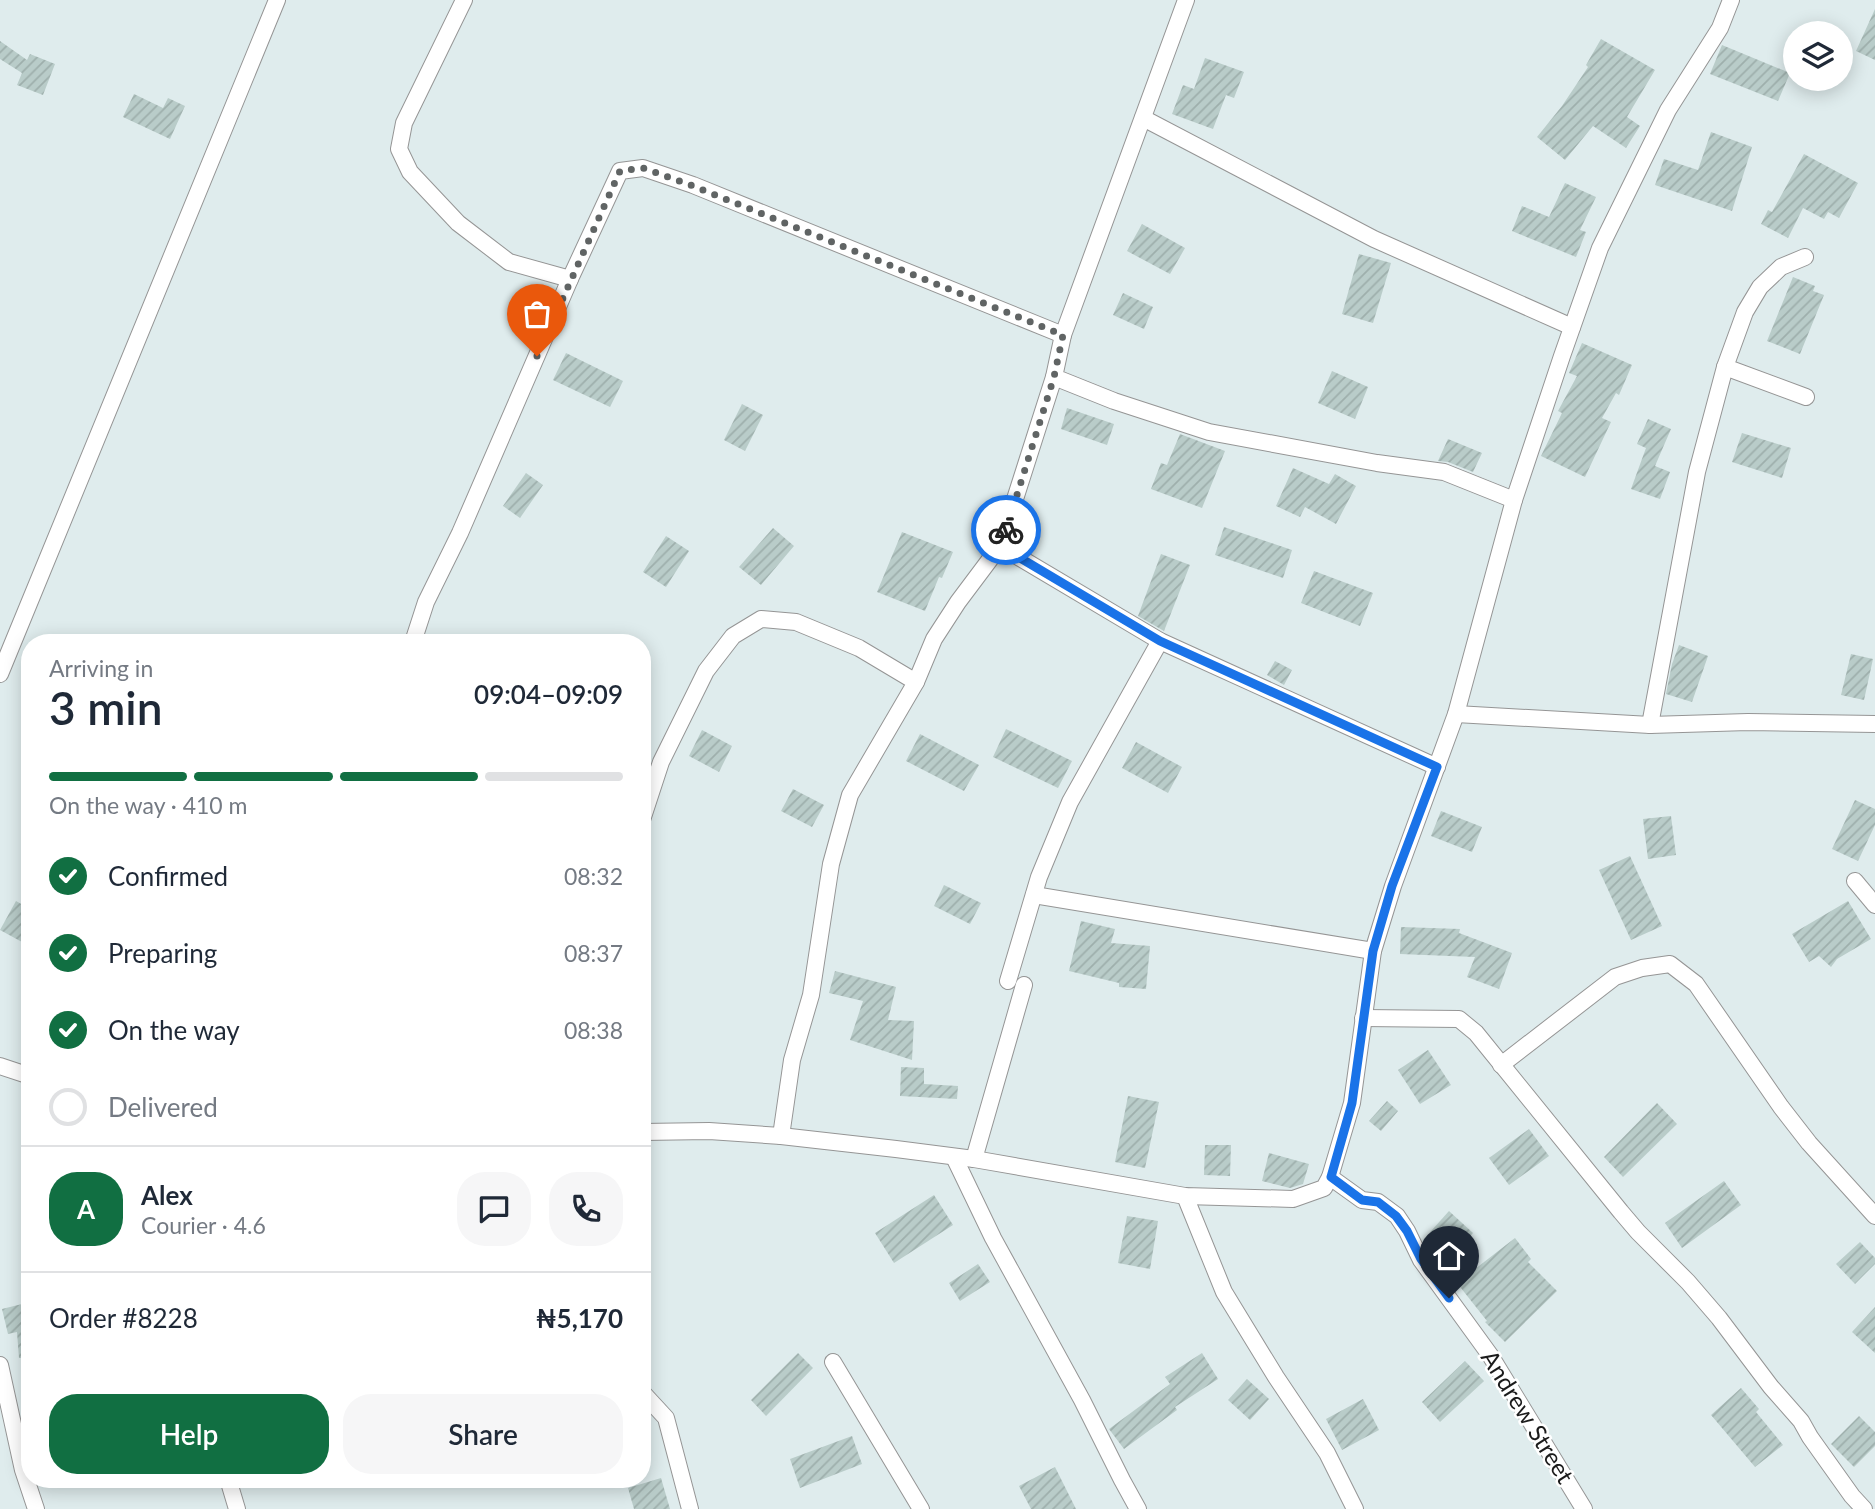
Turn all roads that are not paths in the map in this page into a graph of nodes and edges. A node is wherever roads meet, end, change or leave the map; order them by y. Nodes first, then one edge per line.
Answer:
1 (277, 0) edge
2 (464, 0) edge
3 (1186, 0) edge
4 (1731, 0) edge
5 (1143, 118) junction
6 (1805, 257) dead end
7 (570, 279) junction
8 (1572, 327) junction
9 (1063, 335) junction
10 (1725, 367) junction
11 (1054, 377) junction
12 (1806, 397) dead end
13 (1514, 500) junction
14 (1000, 546) junction
15 (416, 634) edge
16 (1160, 641) junction
17 (5, 650) edge
18 (0, 674) edge
19 (916, 682) junction
20 (1456, 714) junction
21 (1875, 724) edge
22 (1650, 725) junction
23 (1437, 767) junction
24 (651, 791) edge
25 (1854, 881) dead end
26 (1034, 895) junction
27 (1875, 905) edge
28 (1373, 951) junction
29 (1363, 1018) junction
30 (1501, 1065) junction
31 (0, 1066) edge
32 (21, 1073) edge
33 (651, 1132) edge
34 (780, 1136) junction
35 (954, 1157) junction
36 (974, 1159) junction
37 (1331, 1177) junction
38 (1185, 1196) junction
39 (1875, 1216) edge
40 (833, 1362) dead end
41 (0, 1365) edge
42 (651, 1402) edge
43 (21, 1462) edge
44 (29, 1488) edge
45 (231, 1488) edge
46 (36, 1509) edge
47 (237, 1509) edge
48 (690, 1509) edge
49 (921, 1509) edge
50 (1138, 1509) edge
51 (1355, 1509) edge
52 (1584, 1509) edge
53 (1864, 1509) edge

1 - 17 street
2 - 7 street
3 - 5 street
4 - 8 street
5 - 8 street
5 - 9 street
6 - 10 street
7 - 9 street
7 - 15 street
8 - 13 street
9 - 11 street
10 - 12 street
10 - 22 street
11 - 13 street
11 - 14 street
13 - 20 street
14 - 16 street
14 - 19 street
16 - 23 street
16 - 26 street
17 - 18 street
19 - 24 street
19 - 34 street
20 - 22 street
20 - 23 street
21 - 22 street
23 - 28 street
25 - 27 street
26 - 28 street
26 - 36 street
28 - 29 street
29 - 30 street
29 - 37 street
30 - 39 street
30 - 53 street
31 - 32 street
33 - 34 street
34 - 35 street
35 - 36 street
35 - 50 street
36 - 38 street
37 - 38 street
37 - 52 street, Andrew Street
38 - 51 street
40 - 49 street
41 - 43 street
42 - 48 street
44 - 46 street
45 - 47 street

